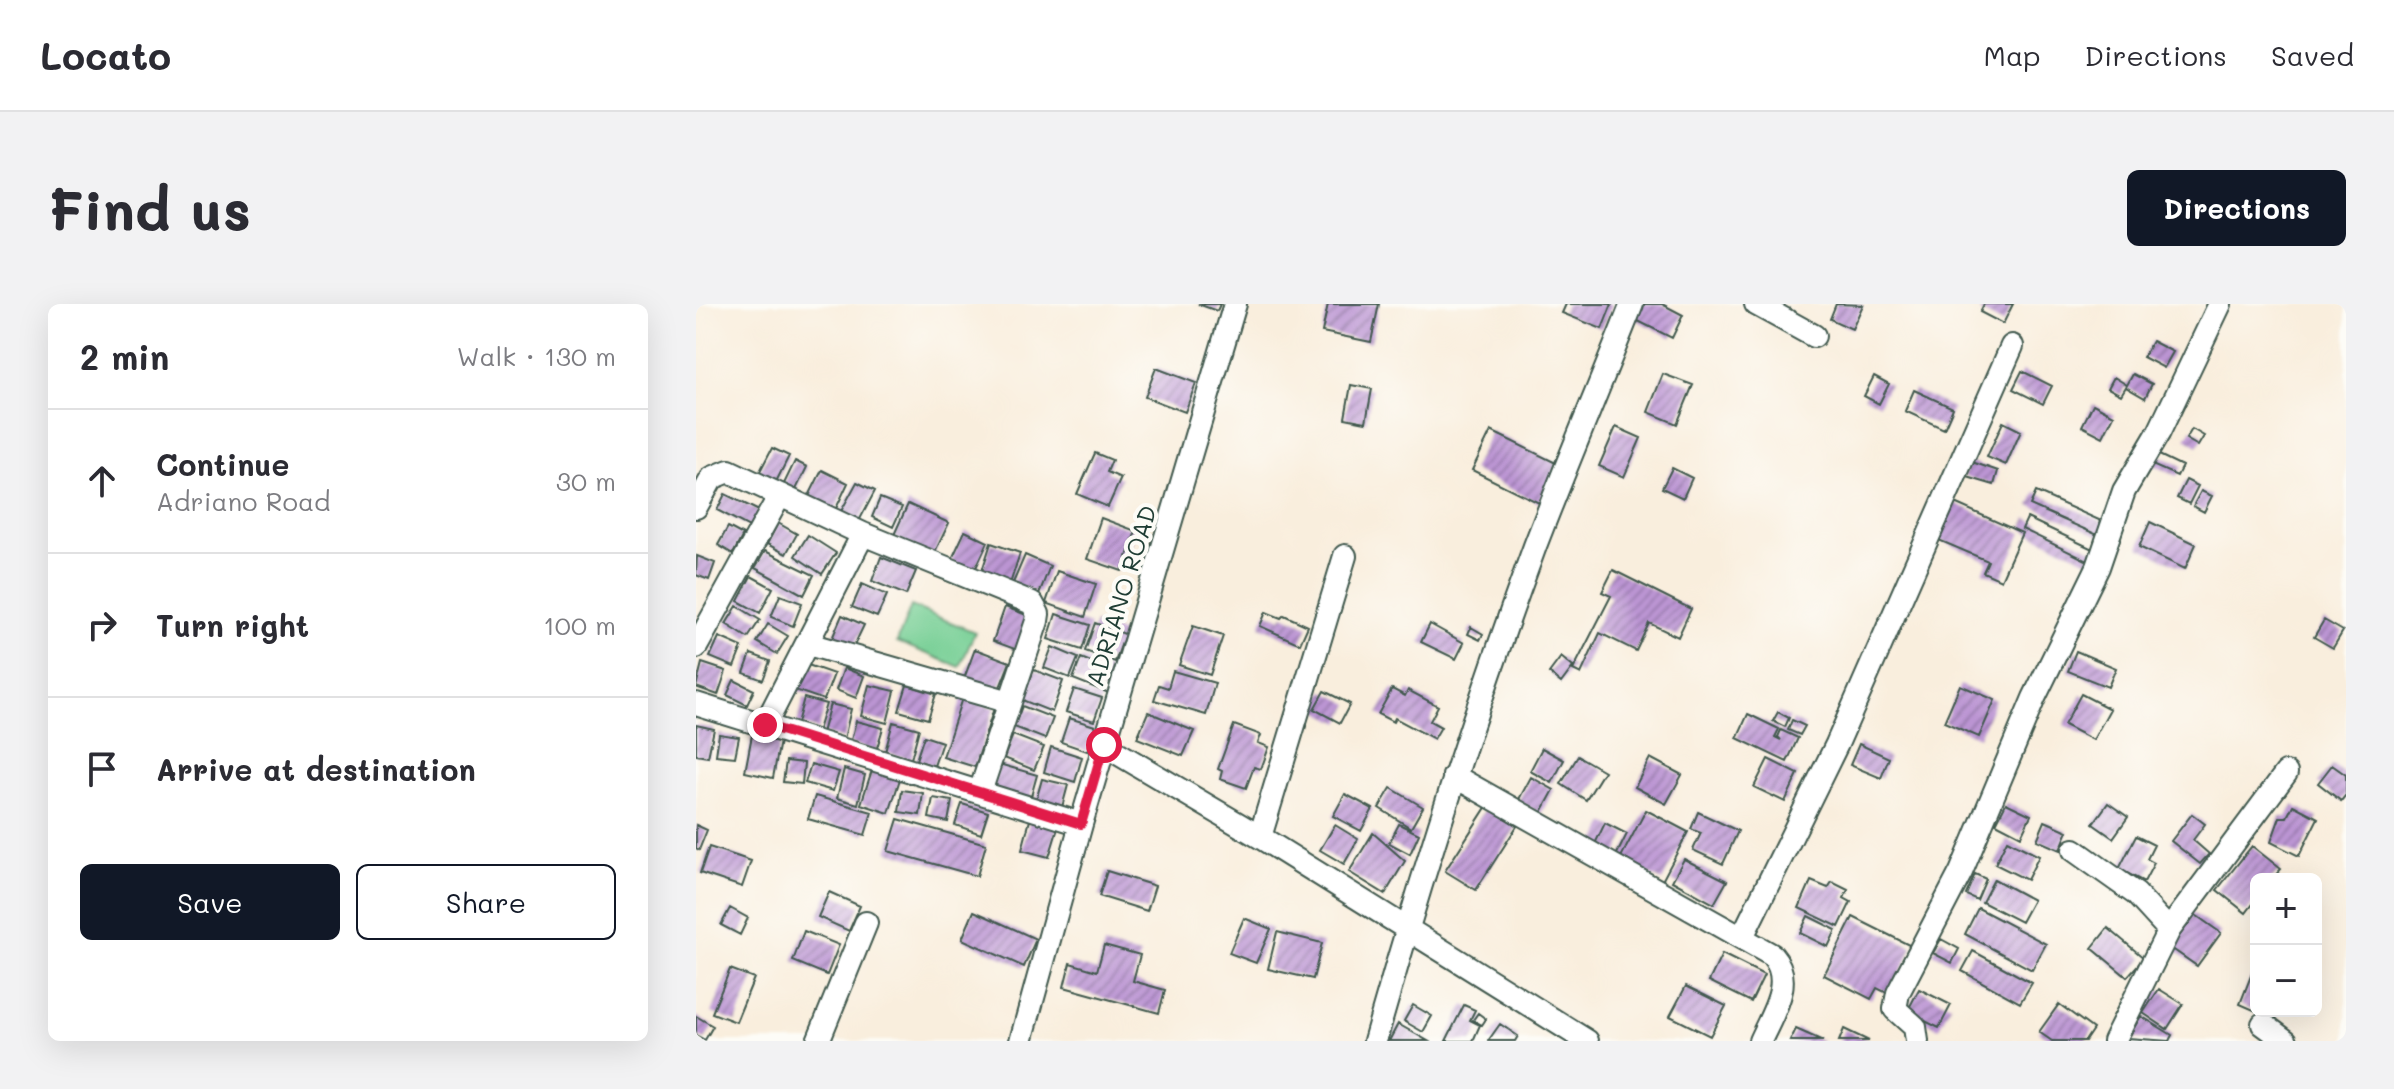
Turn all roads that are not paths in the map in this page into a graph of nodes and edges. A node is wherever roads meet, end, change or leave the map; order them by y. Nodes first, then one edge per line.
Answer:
1 (1235, 304) edge
2 (1632, 304) edge
3 (1756, 304) edge
4 (2220, 304) edge
5 (1814, 336) dead end
6 (2012, 346) dead end
7 (780, 495) junction
8 (696, 507) edge
9 (863, 534) junction
10 (1345, 556) dead end
11 (808, 644) junction
12 (696, 647) edge
13 (1010, 702) junction
14 (696, 704) edge
15 (765, 725) junction
16 (1104, 745) junction
17 (2286, 773) dead end
18 (1454, 776) junction
19 (980, 792) junction
20 (1081, 824) junction
21 (1260, 837) junction
22 (2074, 850) dead end
23 (866, 923) dead end
24 (1407, 928) junction
25 (2169, 930) junction
26 (1742, 937) junction
27 (2263, 1024) dead end
28 (818, 1041) edge
29 (1021, 1041) edge
30 (1375, 1041) edge
31 (1587, 1041) edge
32 (1760, 1041) edge
33 (1917, 1041) edge
34 (2114, 1041) edge
35 (2286, 1041) edge

1 - 16 street, ADRIANO ROAD
2 - 18 street
3 - 5 street
4 - 33 street
6 - 26 street
7 - 8 street
7 - 9 street
7 - 12 street
9 - 11 street
9 - 13 street
10 - 21 street
11 - 13 street
11 - 15 street
13 - 19 street
14 - 15 street
15 - 19 street
16 - 20 street, ADRIANO ROAD
16 - 21 street
17 - 25 street
18 - 24 street
18 - 26 street
19 - 20 street
20 - 29 street, ADRIANO ROAD
21 - 24 street
22 - 25 street
23 - 28 street
24 - 30 street
24 - 31 street
25 - 34 street
26 - 32 street
27 - 35 street

